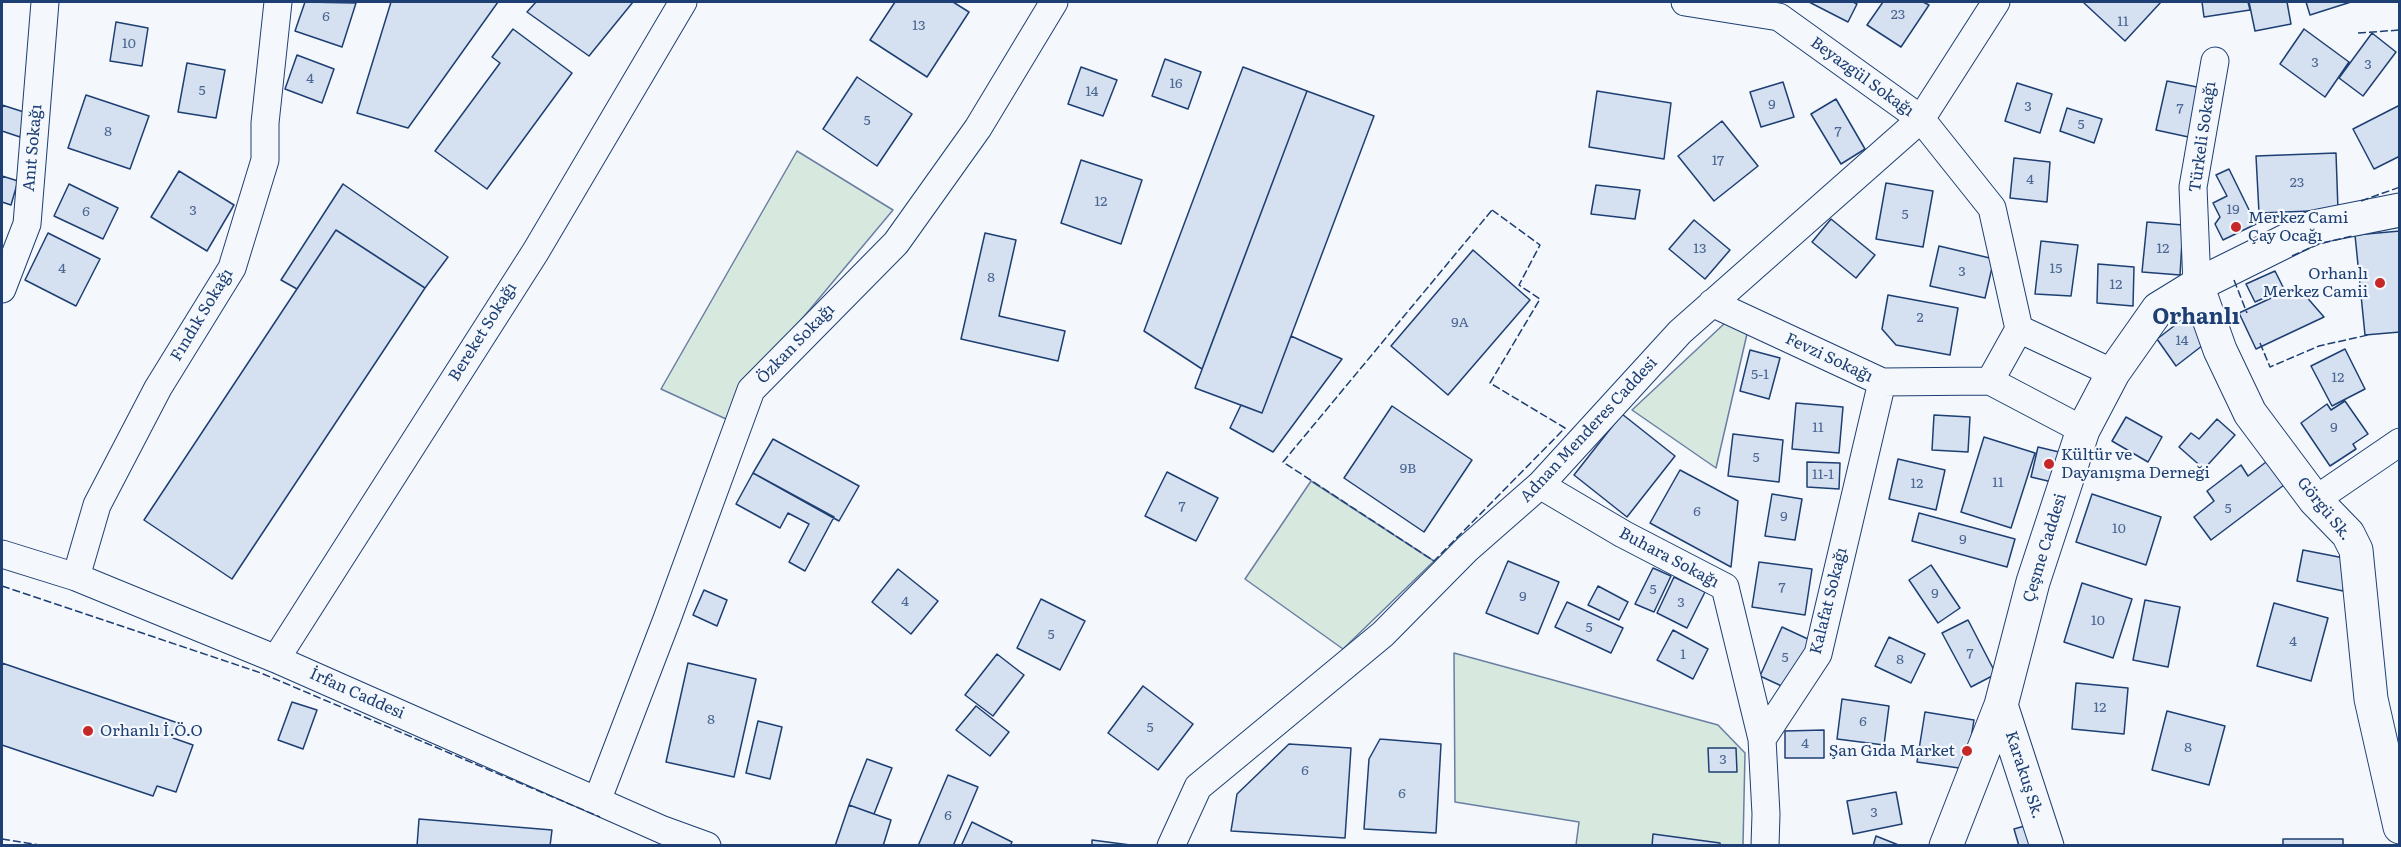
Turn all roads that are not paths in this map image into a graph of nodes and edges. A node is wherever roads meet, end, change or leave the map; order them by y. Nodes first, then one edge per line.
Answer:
1 (45, 2) edge
2 (278, 2) edge
3 (683, 2) edge
4 (1054, 2) edge
5 (1685, 2) edge
6 (1996, 2) edge
7 (2215, 62) dead end
8 (1921, 119) junction
9 (2400, 210) edge
10 (2197, 285) junction
11 (2, 289) edge
12 (1712, 303) junction
13 (2019, 329) junction
14 (2113, 373) junction
15 (1990, 381) junction
16 (1882, 382) junction
17 (2083, 430) junction
18 (2400, 442) edge
19 (1540, 485) junction
20 (2315, 500) junction
21 (2, 554) edge
22 (76, 577) junction
23 (276, 658) junction
24 (2001, 705) junction
25 (1762, 739) junction
26 (2027, 782) junction
27 (1969, 788) junction
28 (597, 801) junction
29 (2400, 827) edge
30 (707, 846) edge
31 (1171, 846) edge
32 (1765, 846) edge
33 (1946, 846) edge
34 (2047, 846) edge

1 - 11 street, Anıt Sokağı
2 - 22 street, Fındık Sokağı
3 - 23 street, Bereket Sokağı
4 - 28 street, Özkan Sokağı
5 - 8 street, Beyazgül Sokağı
6 - 8 street, Adnan Menderes Caddesi
7 - 10 street, Türkeli Sokağı
8 - 12 street, Adnan Menderes Caddesi
8 - 13 street, Beyazgül Sokağı
9 - 10 street, Çeşme Caddesi
10 - 14 street, Çeşme Caddesi
10 - 20 street, Görgü Sk.
12 - 16 street, Fevzi Sokağı
12 - 19 street, Adnan Menderes Caddesi
13 - 14 street
13 - 15 street
14 - 17 street, Çeşme Caddesi
15 - 16 street, Fevzi Sokağı
15 - 17 street, Fevzi Sokağı
16 - 25 street, Kalafat Sokağı
17 - 24 street, Çeşme Caddesi
18 - 20 street
19 - 25 street, Buhara Sokağı
19 - 31 street, Adnan Menderes Caddesi
20 - 29 street, Görgü Sk.
21 - 22 street, İrfan Caddesi
22 - 23 street, İrfan Caddesi
23 - 28 street, İrfan Caddesi
24 - 26 street, Karakuş Sk.
24 - 27 street, Çeşme Caddesi
25 - 32 street
26 - 27 street
26 - 34 street, Karakuş Sk.
27 - 33 street, Çeşme Caddesi
28 - 30 street, İrfan Caddesi

